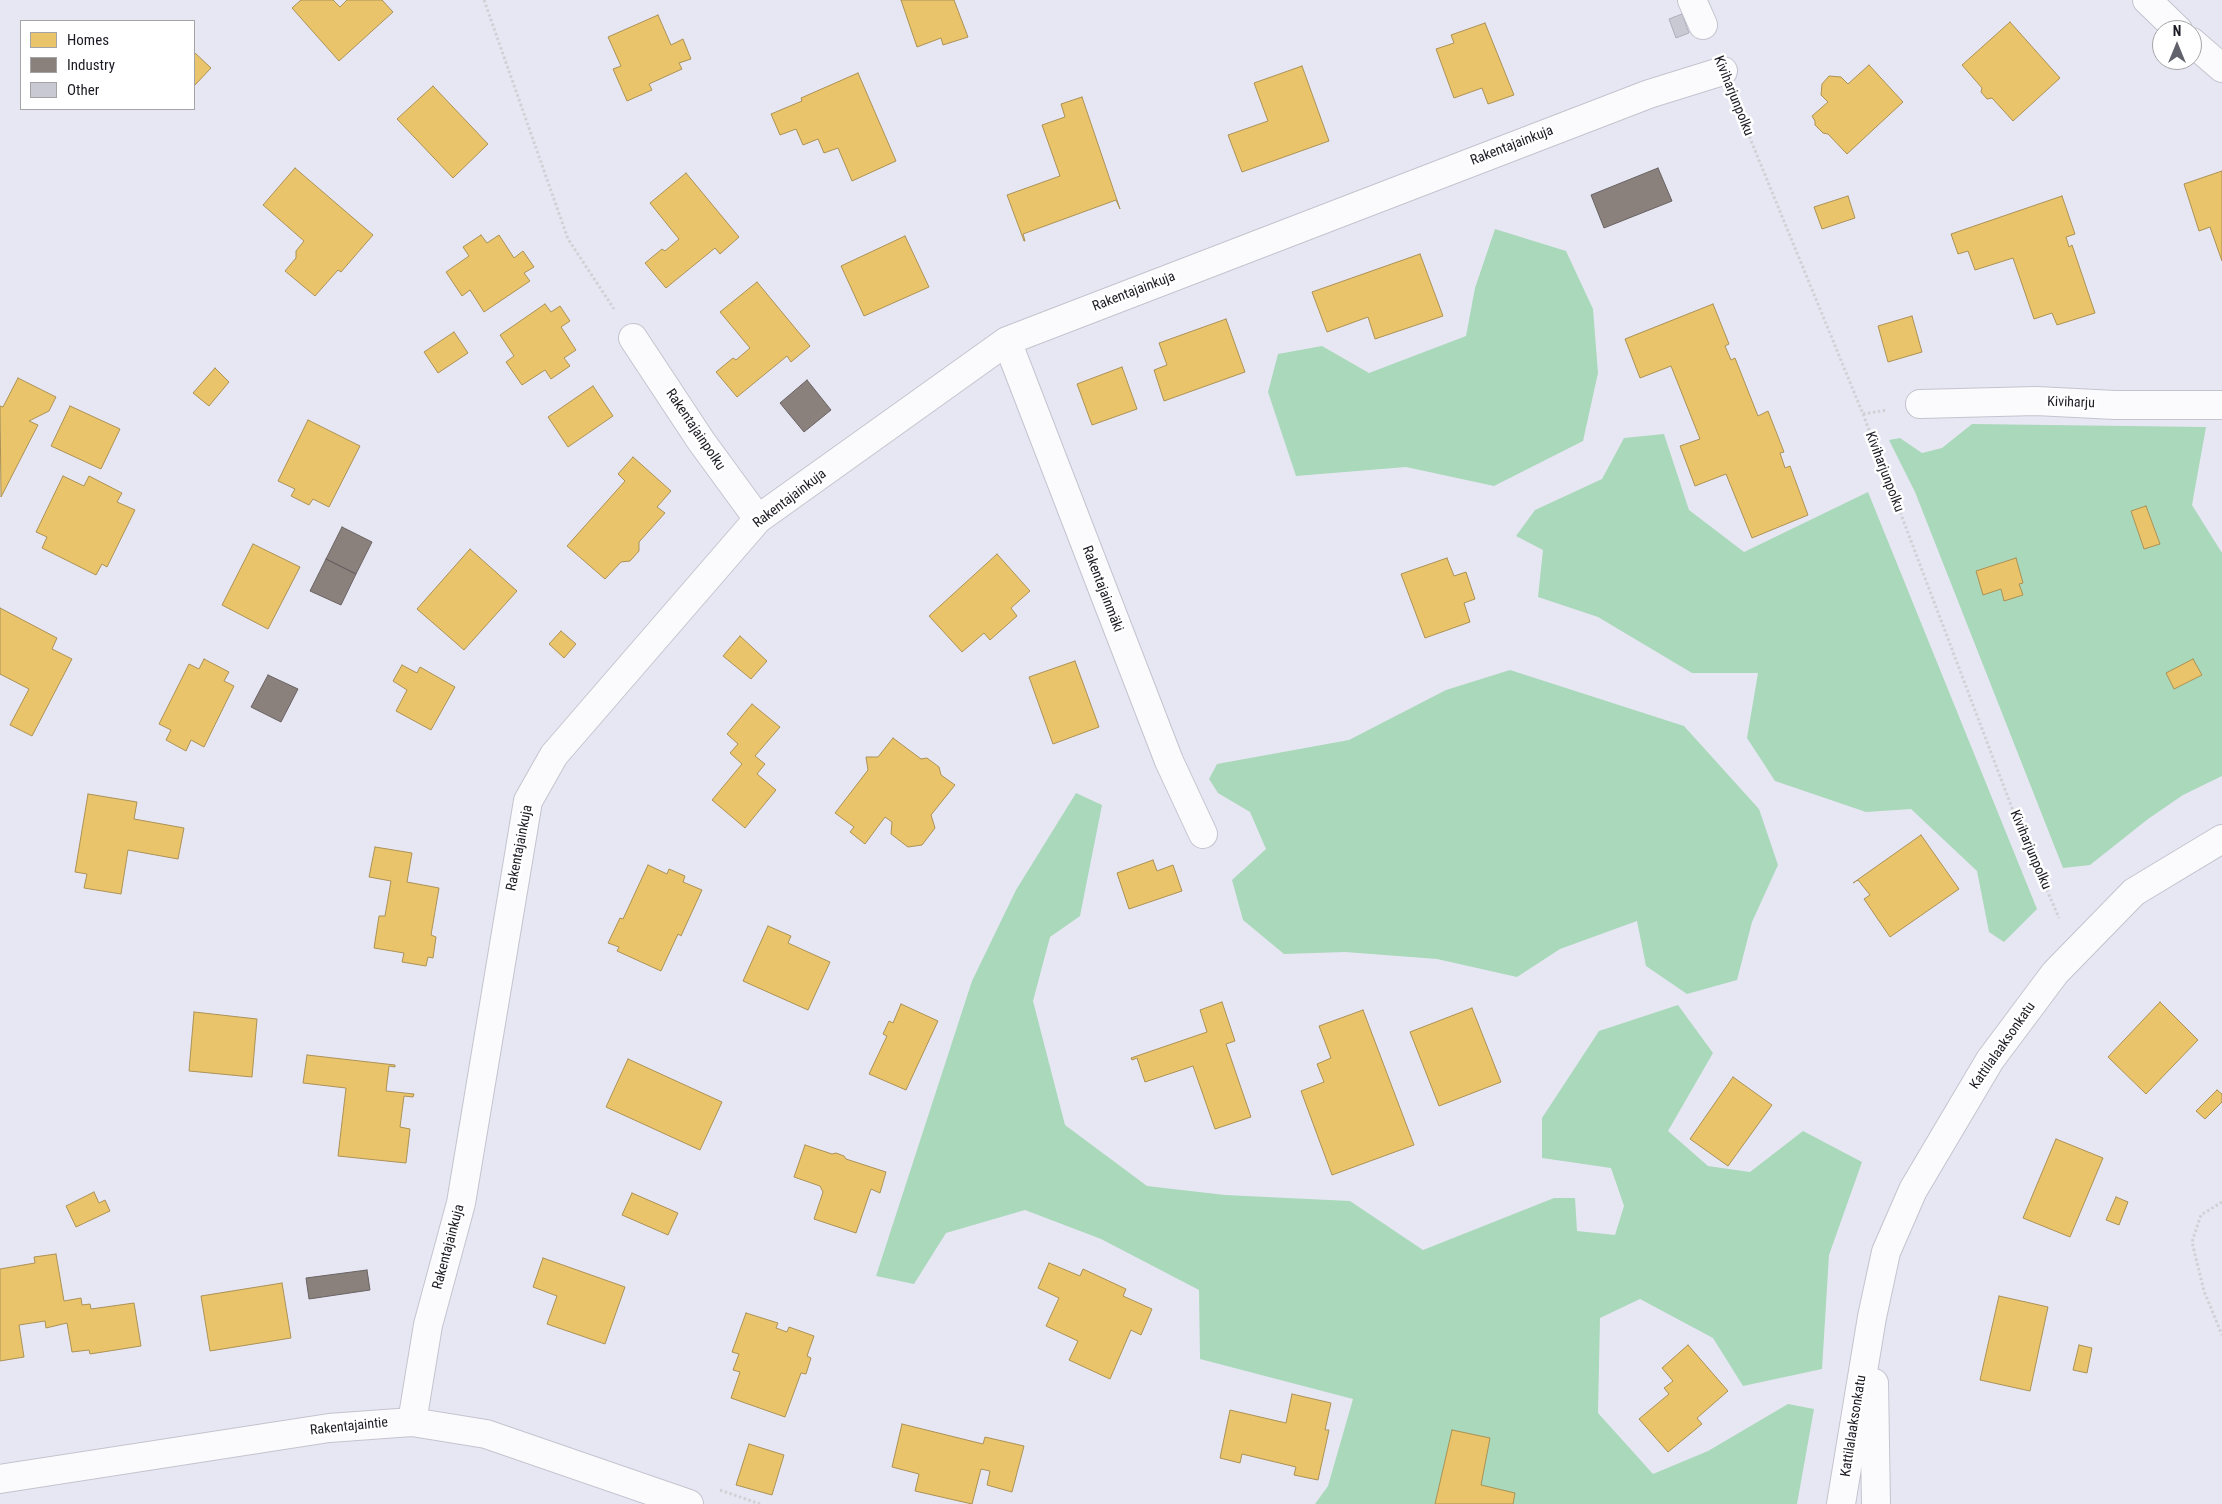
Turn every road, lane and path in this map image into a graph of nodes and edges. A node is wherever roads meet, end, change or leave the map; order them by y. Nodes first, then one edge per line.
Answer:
1 (484, 0) edge
2 (1692, 0) edge
3 (2147, 0) edge
4 (2168, 20) edge
5 (1703, 25) dead end
6 (2202, 51) edge
7 (2222, 68) edge
8 (1723, 71) joint
9 (633, 338) joint
10 (1007, 342) junction
11 (1920, 404) dead end
12 (2222, 405) edge
13 (758, 520) junction
14 (1203, 834) dead end
15 (2222, 839) edge
16 (2060, 920) dead end
17 (2222, 1202) edge
18 (1872, 1318) junction
19 (2222, 1335) edge
20 (412, 1422) junction
21 (0, 1479) edge
22 (689, 1504) edge
23 (1841, 1504) edge
24 (1876, 1504) edge

1 - 9 path
2 - 5 street
3 - 4 street
6 - 7 street
8 - 10 street, Rakentajainkuja
8 - 16 path, Kiviharjunpolku
9 - 13 street, Rakentajainpolku
10 - 13 street, Rakentajainkuja
10 - 14 street, Rakentajainmäki
11 - 12 street, Kiviharju
13 - 20 street, Rakentajainkuja
15 - 18 street, Kattilalaaksonkatu
17 - 19 path
18 - 23 street, Kattilalaaksonkatu
18 - 24 street, Kattilalaaksonkatu
20 - 21 street, Rakentajaintie
20 - 22 street, Rakentajaintie

